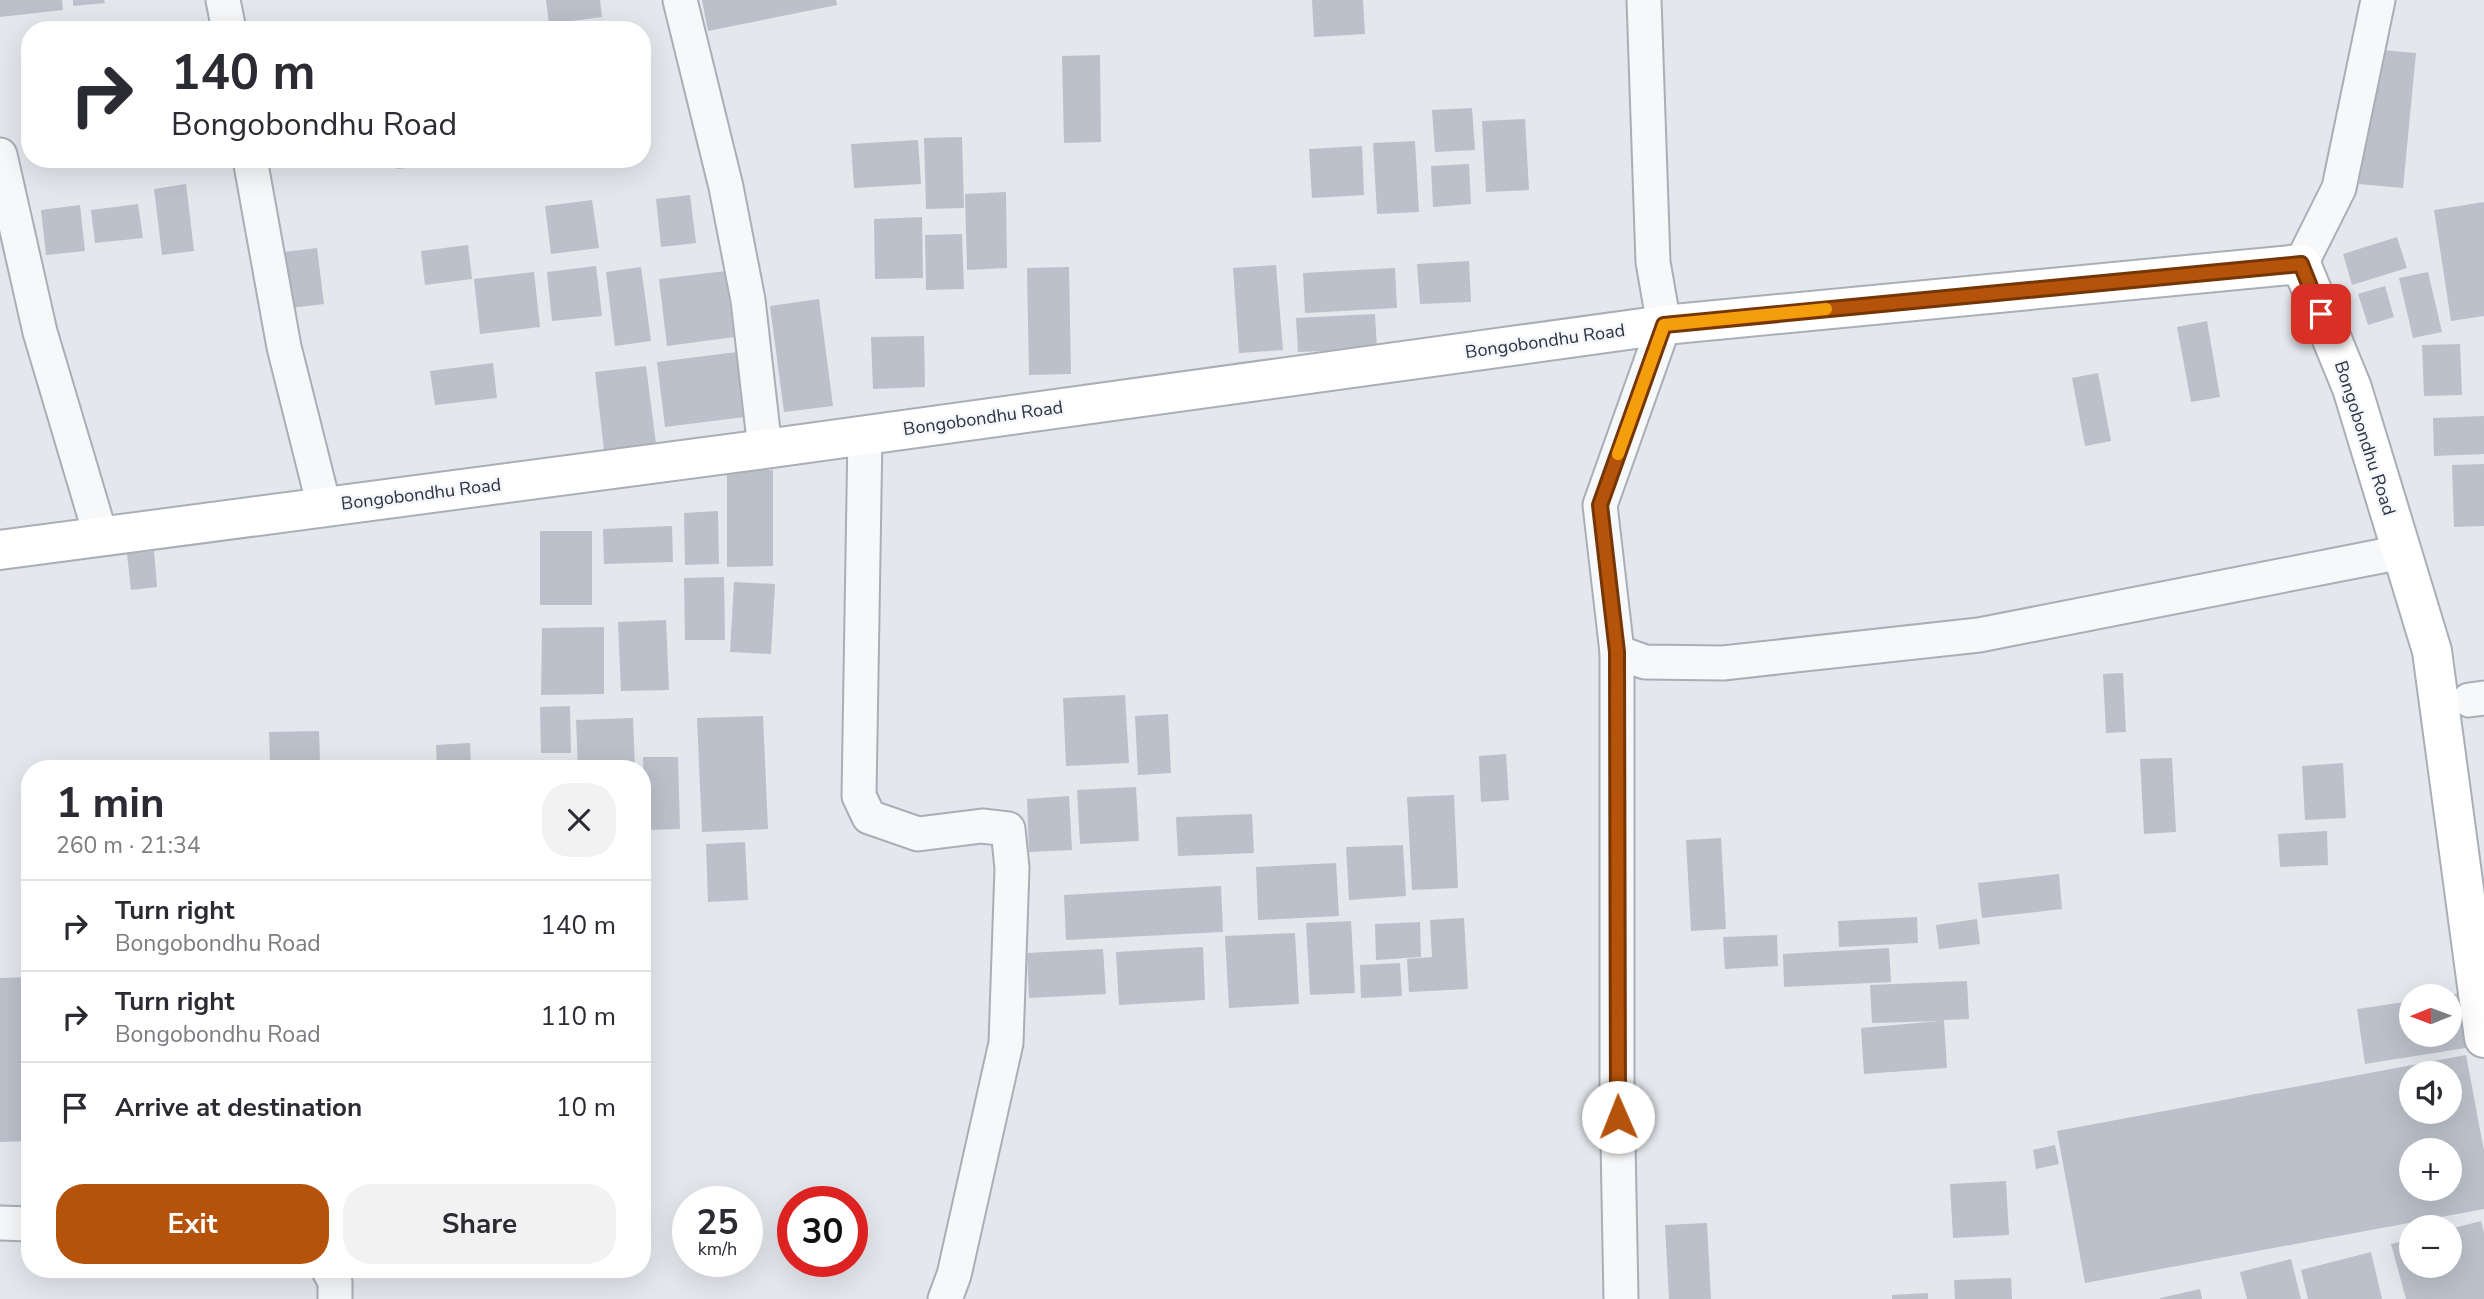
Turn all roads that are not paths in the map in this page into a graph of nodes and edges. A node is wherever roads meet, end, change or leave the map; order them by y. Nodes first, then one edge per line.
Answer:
1 (223, 0) edge
2 (680, 0) edge
3 (1644, 0) edge
4 (2378, 0) edge
5 (227, 21) edge
6 (0, 155) edge
7 (252, 168) edge
8 (2301, 264) junction
9 (1664, 325) junction
10 (865, 434) junction
11 (765, 449) junction
12 (324, 506) junction
13 (101, 537) junction
14 (0, 550) edge
15 (2402, 552) junction
16 (1617, 652) junction
17 (2484, 1038) edge
18 (0, 1223) edge
19 (21, 1224) edge
20 (333, 1278) edge
21 (335, 1299) edge
22 (945, 1299) edge
23 (1621, 1299) edge

1 - 5 street
2 - 11 street
3 - 9 street
4 - 8 street
6 - 13 street
7 - 12 street
8 - 9 street, Bongobondhu Road
8 - 15 street, Bongobondhu Road
9 - 10 street, Bongobondhu Road
9 - 16 street
10 - 11 street, Bongobondhu Road
10 - 22 street
11 - 12 street, Bongobondhu Road
12 - 13 street, Bongobondhu Road
13 - 14 street, Bongobondhu Road
15 - 16 street
15 - 17 street, Bongobondhu Road
16 - 23 street
18 - 19 street
20 - 21 street

